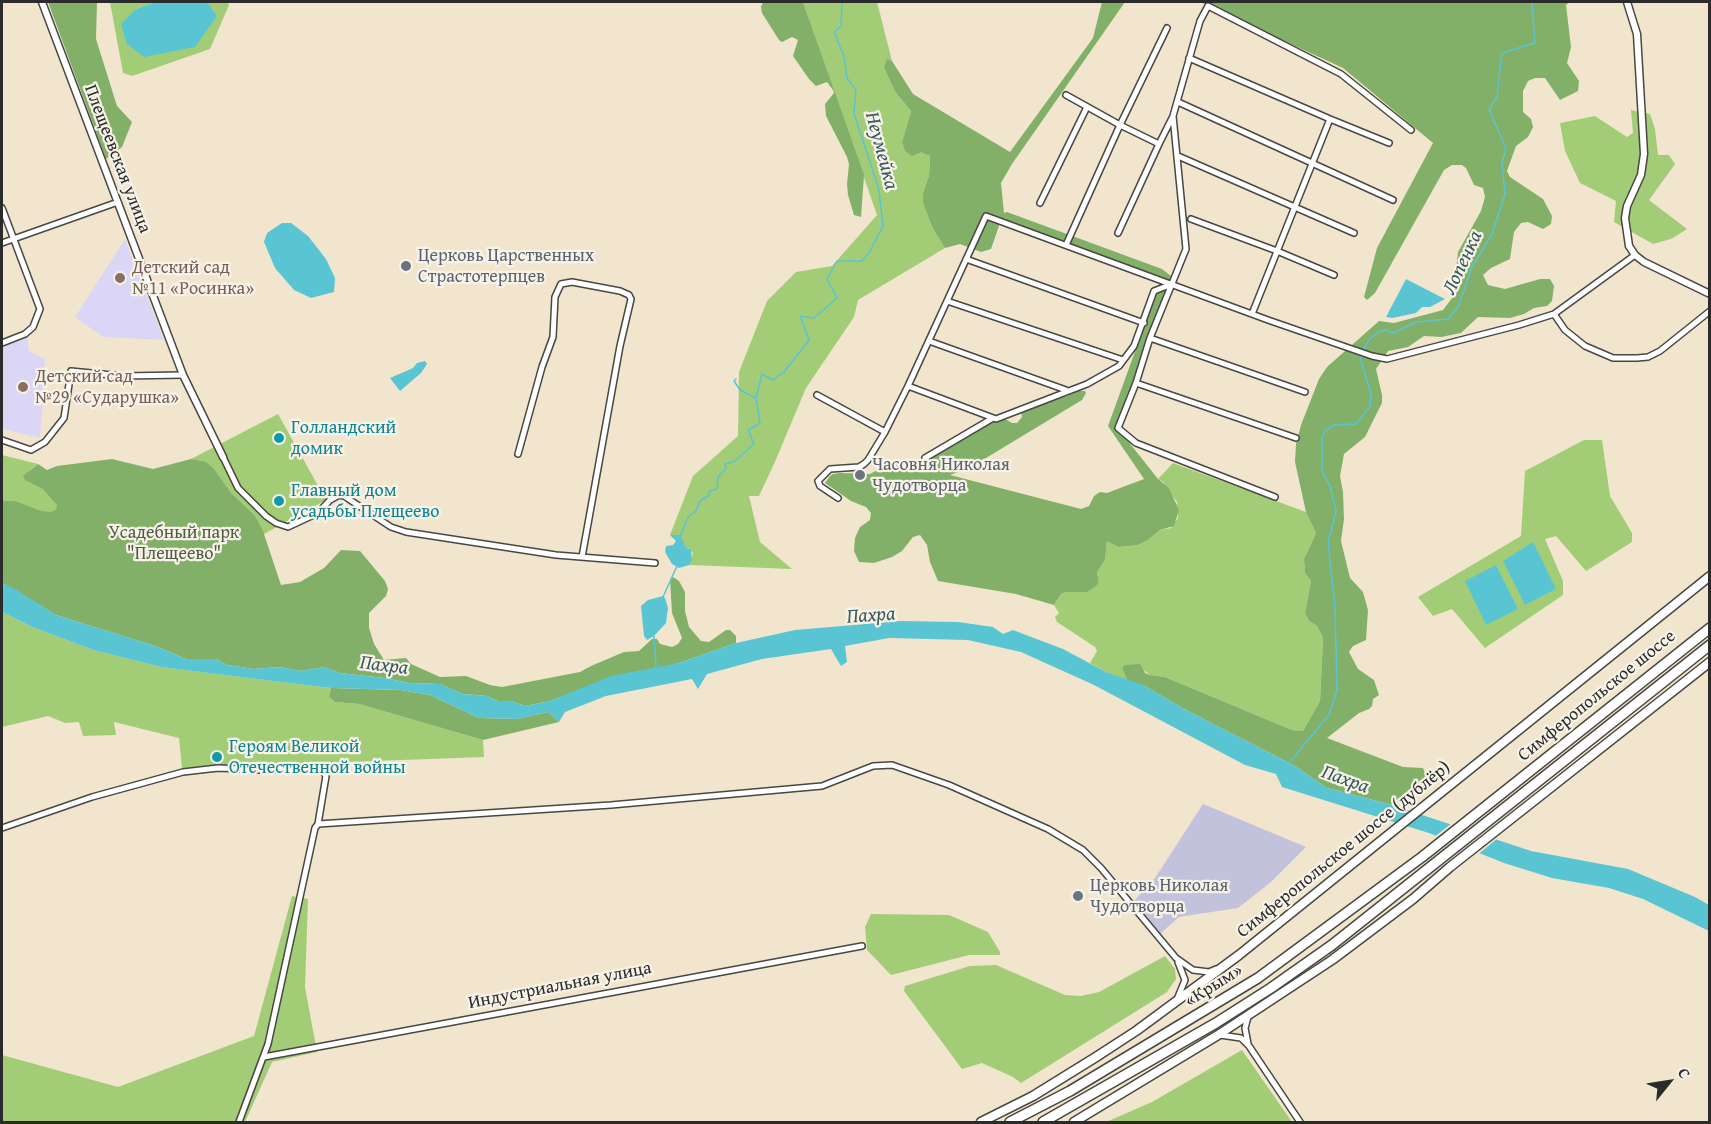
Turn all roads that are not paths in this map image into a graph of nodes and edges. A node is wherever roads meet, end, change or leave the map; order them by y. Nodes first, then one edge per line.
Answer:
1 (42, 2) edge
2 (1627, 2) edge
3 (1167, 28) dead end
4 (1189, 58) junction
5 (1066, 95) dead end
6 (1178, 102) junction
7 (1087, 107) junction
8 (1173, 116) junction
9 (1330, 119) junction
10 (1120, 125) junction
11 (1411, 130) dead end
12 (1389, 143) dead end
13 (1159, 144) junction
14 (1178, 156) junction
15 (1312, 163) junction
16 (1393, 200) dead end
17 (118, 202) junction
18 (1040, 202) dead end
19 (1295, 206) junction
20 (2, 208) edge
21 (1191, 219) dead end
22 (1118, 233) dead end
23 (1354, 233) dead end
24 (13, 239) junction
25 (2, 243) edge
26 (1065, 245) junction
27 (1277, 250) junction
28 (1635, 255) junction
29 (966, 259) junction
30 (1334, 275) dead end
31 (1172, 284) junction
32 (1710, 294) edge
33 (947, 301) junction
34 (1710, 311) edge
35 (1252, 314) junction
36 (1554, 314) junction
37 (1144, 323) junction
38 (1150, 338) junction
39 (929, 341) junction
40 (2, 344) edge
41 (1123, 360) junction
42 (183, 375) junction
43 (1136, 383) junction
44 (908, 386) junction
45 (1066, 390) junction
46 (1305, 392) dead end
47 (817, 395) dead end
48 (993, 418) junction
49 (885, 432) junction
50 (1296, 438) dead end
51 (2, 440) edge
52 (518, 454) dead end
53 (223, 457) joint
54 (925, 458) dead end
55 (1275, 497) dead end
56 (838, 498) dead end
57 (582, 557) junction
58 (655, 563) dead end
59 (1710, 576) edge
60 (1710, 628) edge
61 (1710, 645) edge
62 (1710, 662) edge
63 (318, 824) junction
64 (2, 828) edge
65 (1422, 857) joint
66 (1437, 862) joint
67 (862, 946) dead end
68 (1176, 958) junction
69 (1232, 960) junction
70 (1174, 1003) junction
71 (1248, 1017) junction
72 (1218, 1035) junction
73 (1249, 1046) junction
74 (264, 1057) junction
75 (239, 1122) edge
76 (981, 1122) edge
77 (1010, 1122) edge
78 (1043, 1122) edge
79 (1074, 1122) edge
80 (1300, 1122) edge

1 - 17 street, Плещеевская улица
2 - 28 street
3 - 10 street
4 - 6 street
4 - 9 street
4 - 11 street
5 - 7 street
6 - 8 street
6 - 15 street
7 - 10 street
7 - 18 street
8 - 13 street
8 - 14 street
9 - 12 street
9 - 15 street
10 - 13 street
10 - 26 street
13 - 22 street
14 - 19 street
14 - 31 street
15 - 16 street
15 - 19 street
17 - 24 street
17 - 42 street, Плещеевская улица
19 - 23 street
19 - 27 street
20 - 24 street
21 - 27 street
24 - 25 street
24 - 40 street
26 - 29 street
26 - 31 street
27 - 30 street
27 - 35 street
28 - 32 street
28 - 36 street
29 - 33 street
29 - 37 street
31 - 35 street
31 - 37 street
31 - 38 street
33 - 39 street
33 - 41 street
34 - 36 street
35 - 36 street
37 - 41 street
38 - 43 street
38 - 46 street
39 - 44 street
39 - 45 street
41 - 45 street
42 - 51 street
42 - 53 street, Плещеевская улица
43 - 50 street
43 - 55 street
44 - 48 street
44 - 49 street
45 - 48 street
47 - 49 street
48 - 54 street
49 - 56 street
52 - 57 street
53 - 57 street
57 - 58 street
59 - 69 main road, Симферопольское шоссе (дублёр)
60 - 65 highway, Симферопольское шоссе
61 - 66 highway, Симферопольское шоссе
62 - 71 main road
63 - 64 street
63 - 68 street
63 - 74 street
65 - 77 highway, «Крым»
66 - 78 highway, «Крым»
67 - 74 street, Индустриальная улица
68 - 69 street
68 - 70 street
69 - 70 main road, Симферопольское шоссе (дублёр)
70 - 76 main road, Симферопольское шоссе (дублёр)
71 - 72 main road
71 - 73 street
72 - 73 street
72 - 79 main road
73 - 80 street
74 - 75 street

